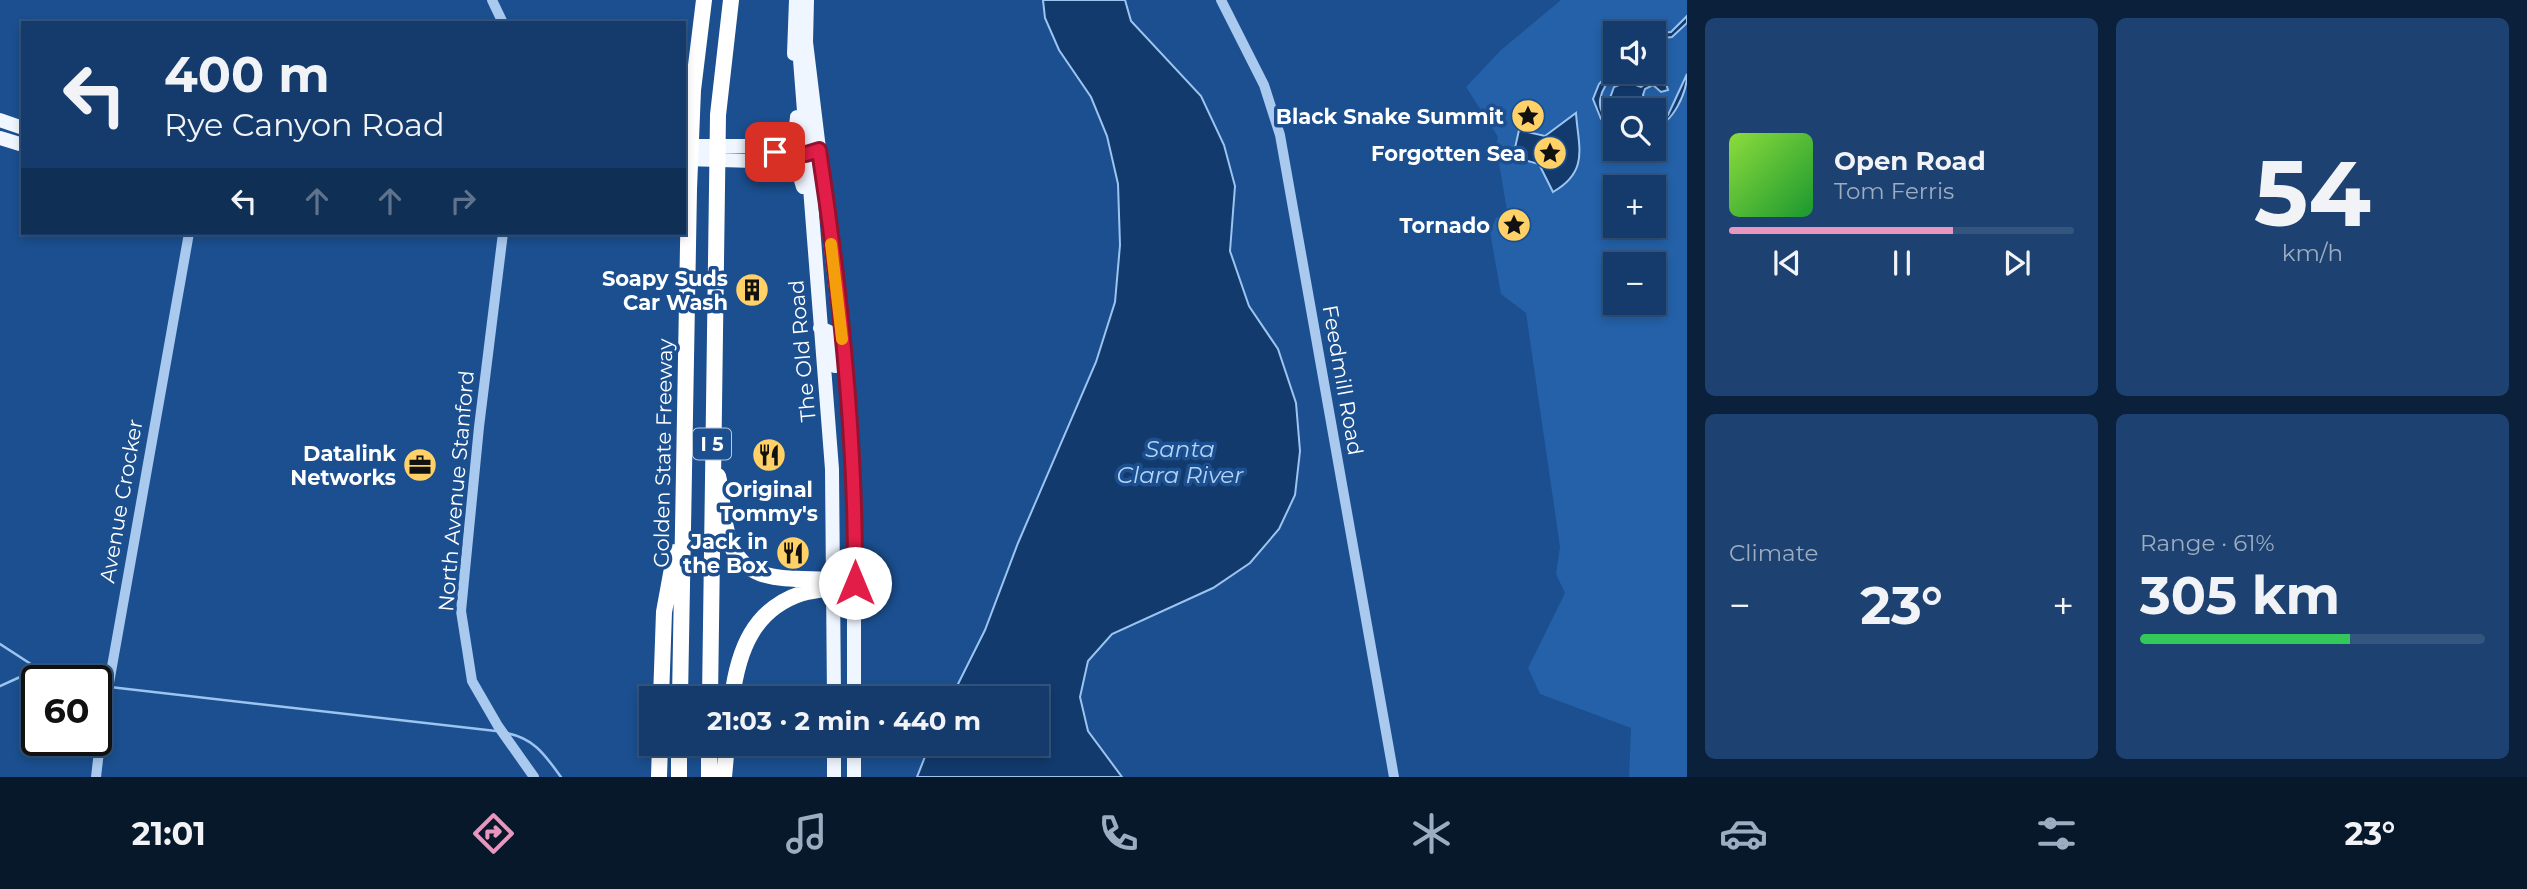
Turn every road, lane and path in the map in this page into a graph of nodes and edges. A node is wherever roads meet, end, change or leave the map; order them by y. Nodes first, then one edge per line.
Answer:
1 (492, 0) edge
2 (704, 0) edge
3 (731, 0) edge
4 (797, 0) edge
5 (807, 0) edge
6 (1221, 0) edge
7 (502, 21) edge
8 (0, 120) edge
9 (21, 127) edge
10 (0, 138) edge
11 (21, 144) edge
12 (686, 149) edge
13 (686, 149) edge
14 (813, 152) junction
15 (686, 159) edge
16 (810, 207) junction
17 (188, 235) edge
18 (503, 235) edge
19 (820, 328) junction
20 (827, 393) junction
21 (846, 396) junction
22 (712, 453) junction
23 (851, 457) junction
24 (682, 537) junction
25 (835, 583) junction
26 (855, 583) junction
27 (661, 686) edge
28 (680, 686) edge
29 (710, 686) edge
30 (734, 686) edge
31 (835, 686) edge
32 (854, 686) edge
33 (660, 756) edge
34 (679, 756) edge
35 (709, 756) edge
36 (726, 756) edge
37 (834, 756) edge
38 (854, 756) edge
39 (96, 777) edge
40 (534, 777) edge
41 (659, 777) edge
42 (679, 777) edge
43 (709, 777) edge
44 (724, 777) edge
45 (834, 777) edge
46 (854, 777) edge
47 (1394, 777) edge

1 - 7 street
2 - 24 highway, Golden State Freeway / I 5
3 - 22 highway, I 5
4 - 12 main road
4 - 14 main road, The Old Road
5 - 14 main road, The Old Road
6 - 47 street, Feedmill Road
8 - 9 main road
10 - 11 main road
13 - 14 main road
14 - 16 main road, The Old Road
14 - 21 main road, The Old Road
15 - 16 main road
16 - 19 main road, The Old Road
17 - 39 street, Avenue Crocker
18 - 40 street, North Avenue Stanford
19 - 20 main road, The Old Road
19 - 21 main road
20 - 23 main road
20 - 25 main road, The Old Road
21 - 23 main road, The Old Road
22 - 25 highway
22 - 29 highway, I 5
23 - 26 main road, The Old Road
24 - 27 highway
24 - 28 highway, Golden State Freeway / I 5
25 - 26 highway
25 - 30 highway
25 - 31 main road, The Old Road
26 - 32 main road, The Old Road
33 - 41 highway
34 - 42 highway
35 - 43 highway
36 - 44 highway
37 - 45 main road
38 - 46 main road

